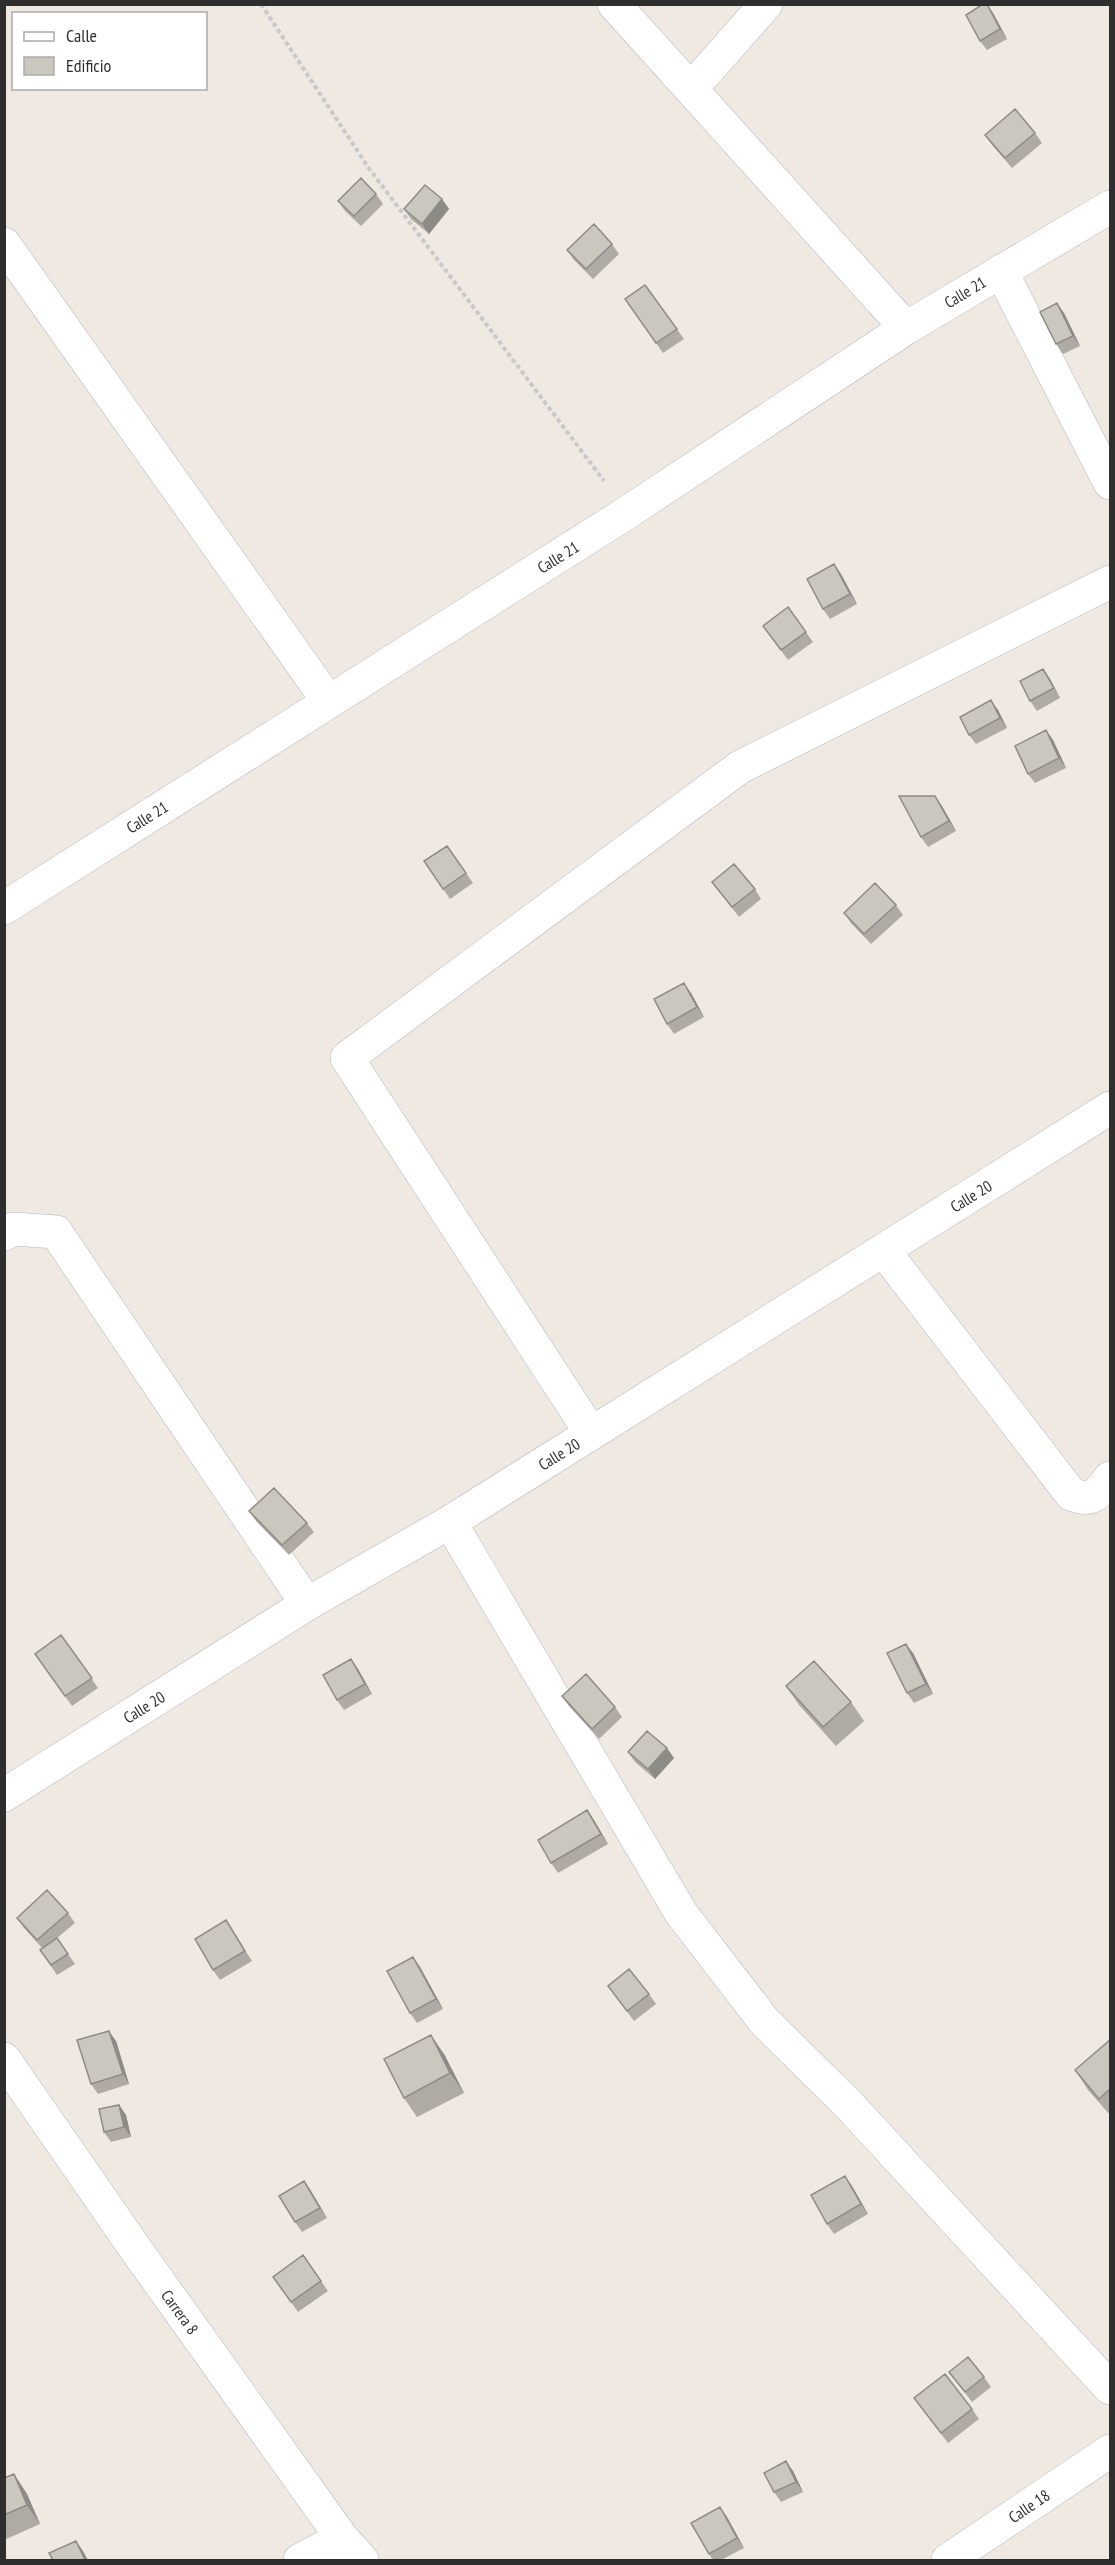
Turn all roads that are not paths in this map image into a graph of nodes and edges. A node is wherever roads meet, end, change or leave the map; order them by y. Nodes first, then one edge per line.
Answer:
1 (614, 4) edge
2 (766, 4) edge
3 (691, 89) junction
4 (1110, 207) edge
5 (4, 244) edge
6 (1001, 271) junction
7 (906, 328) junction
8 (1110, 483) edge
9 (1110, 582) edge
10 (329, 702) junction
11 (4, 908) edge
12 (1110, 1108) edge
13 (4, 1234) edge
14 (884, 1251) junction
15 (591, 1433) junction
16 (1110, 1478) edge
17 (450, 1522) junction
18 (307, 1604) junction
19 (4, 1795) edge
20 (4, 2059) edge
21 (1110, 2388) edge
22 (1110, 2451) edge
23 (352, 2549) edge
24 (300, 2560) edge
25 (948, 2560) edge

1 - 3 street
2 - 3 street
3 - 7 street
4 - 6 street, Calle 21
5 - 10 street
6 - 7 street, Calle 21
6 - 8 street
7 - 10 street, Calle 21
9 - 15 street
10 - 11 street, Calle 21
12 - 14 street, Calle 20
13 - 18 street
14 - 15 street, Calle 20
14 - 16 street
15 - 17 street, Calle 20
17 - 18 street, Calle 20
17 - 21 street
18 - 19 street, Calle 20
20 - 23 street, Carrera 8
22 - 25 street, Calle 18
23 - 24 street

